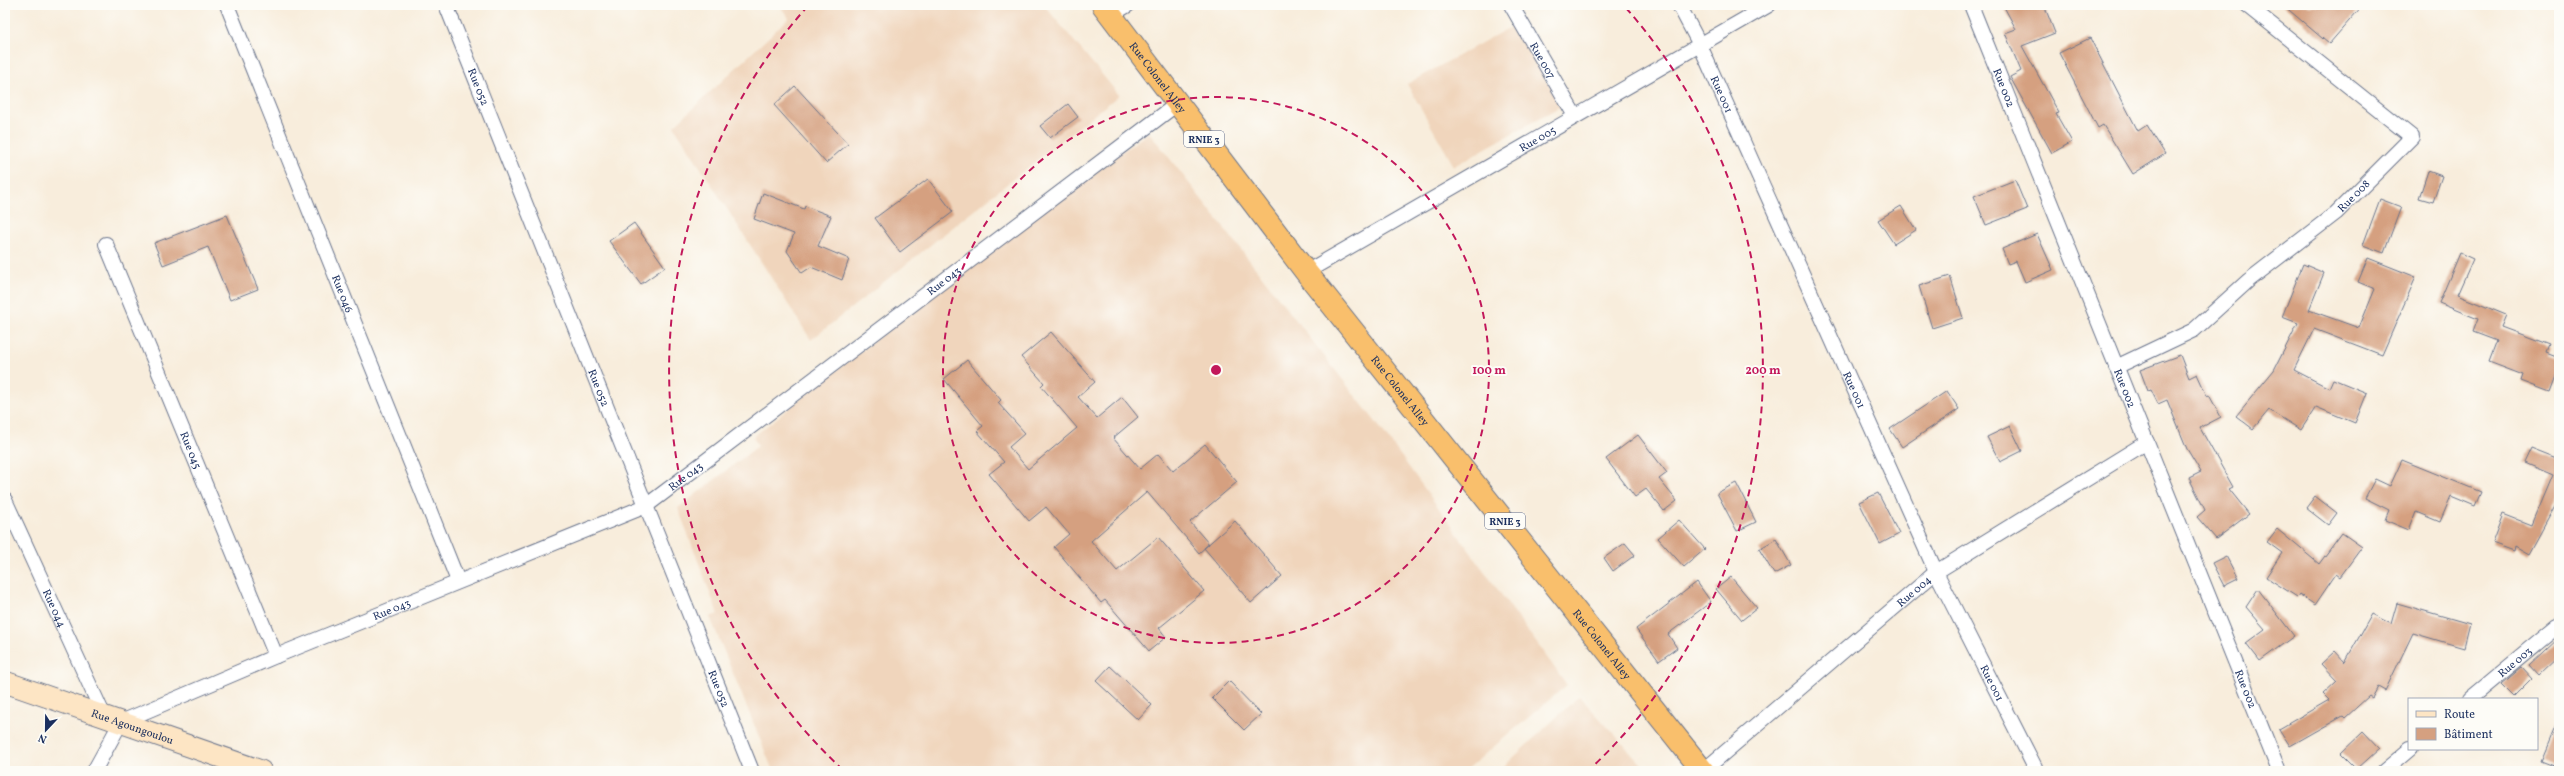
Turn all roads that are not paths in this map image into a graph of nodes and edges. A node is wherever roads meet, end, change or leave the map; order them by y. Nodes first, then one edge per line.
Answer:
1 (228, 5) edge
2 (446, 5) edge
3 (1511, 5) edge
4 (1680, 5) edge
5 (1769, 5) edge
6 (1971, 5) edge
7 (2247, 5) edge
8 (1114, 8) edge
9 (1699, 44) junction
10 (1178, 104) junction
11 (1575, 116) junction
12 (106, 244) dead end
13 (1306, 272) junction
14 (2116, 366) junction
15 (2147, 442) junction
16 (5, 500) edge
17 (646, 506) junction
18 (1936, 572) junction
19 (458, 581) junction
20 (2559, 625) edge
21 (276, 656) junction
22 (5, 682) edge
23 (2471, 698) edge
24 (113, 719) junction
25 (2409, 750) edge
26 (94, 771) edge
27 (261, 771) edge
28 (752, 771) edge
29 (1702, 771) edge
30 (2037, 771) edge
31 (2279, 771) edge
32 (2384, 771) edge

1 - 19 street, Rue 046
2 - 17 street, Rue 052
3 - 11 street, Rue 007
4 - 9 street, Rue 001
5 - 9 street, Rue 005
6 - 14 street, Rue 002
7 - 14 street, Rue 008
8 - 10 highway, Rue Colonel Alley / RNIE 3
9 - 11 street, Rue 005
9 - 18 street, Rue 001
10 - 13 highway, Rue Colonel Alley / RNIE 3
10 - 17 street, Rue 043
11 - 13 street, Rue 005
12 - 21 street, Rue 045
13 - 29 highway, Rue Colonel Alley / RNIE 3
14 - 15 street, Rue 002
15 - 18 street, Rue 004
15 - 31 street, Rue 002
16 - 24 street, Rue 044
17 - 19 street, Rue 043
17 - 28 street, Rue 052
18 - 29 street, Rue 004
18 - 30 street, Rue 001
19 - 21 street, Rue 043
20 - 23 street, Rue 003
21 - 24 street, Rue 043
22 - 24 main road, Rue Agoungoulou
24 - 26 street
24 - 27 main road, Rue Agoungoulou
25 - 32 street

